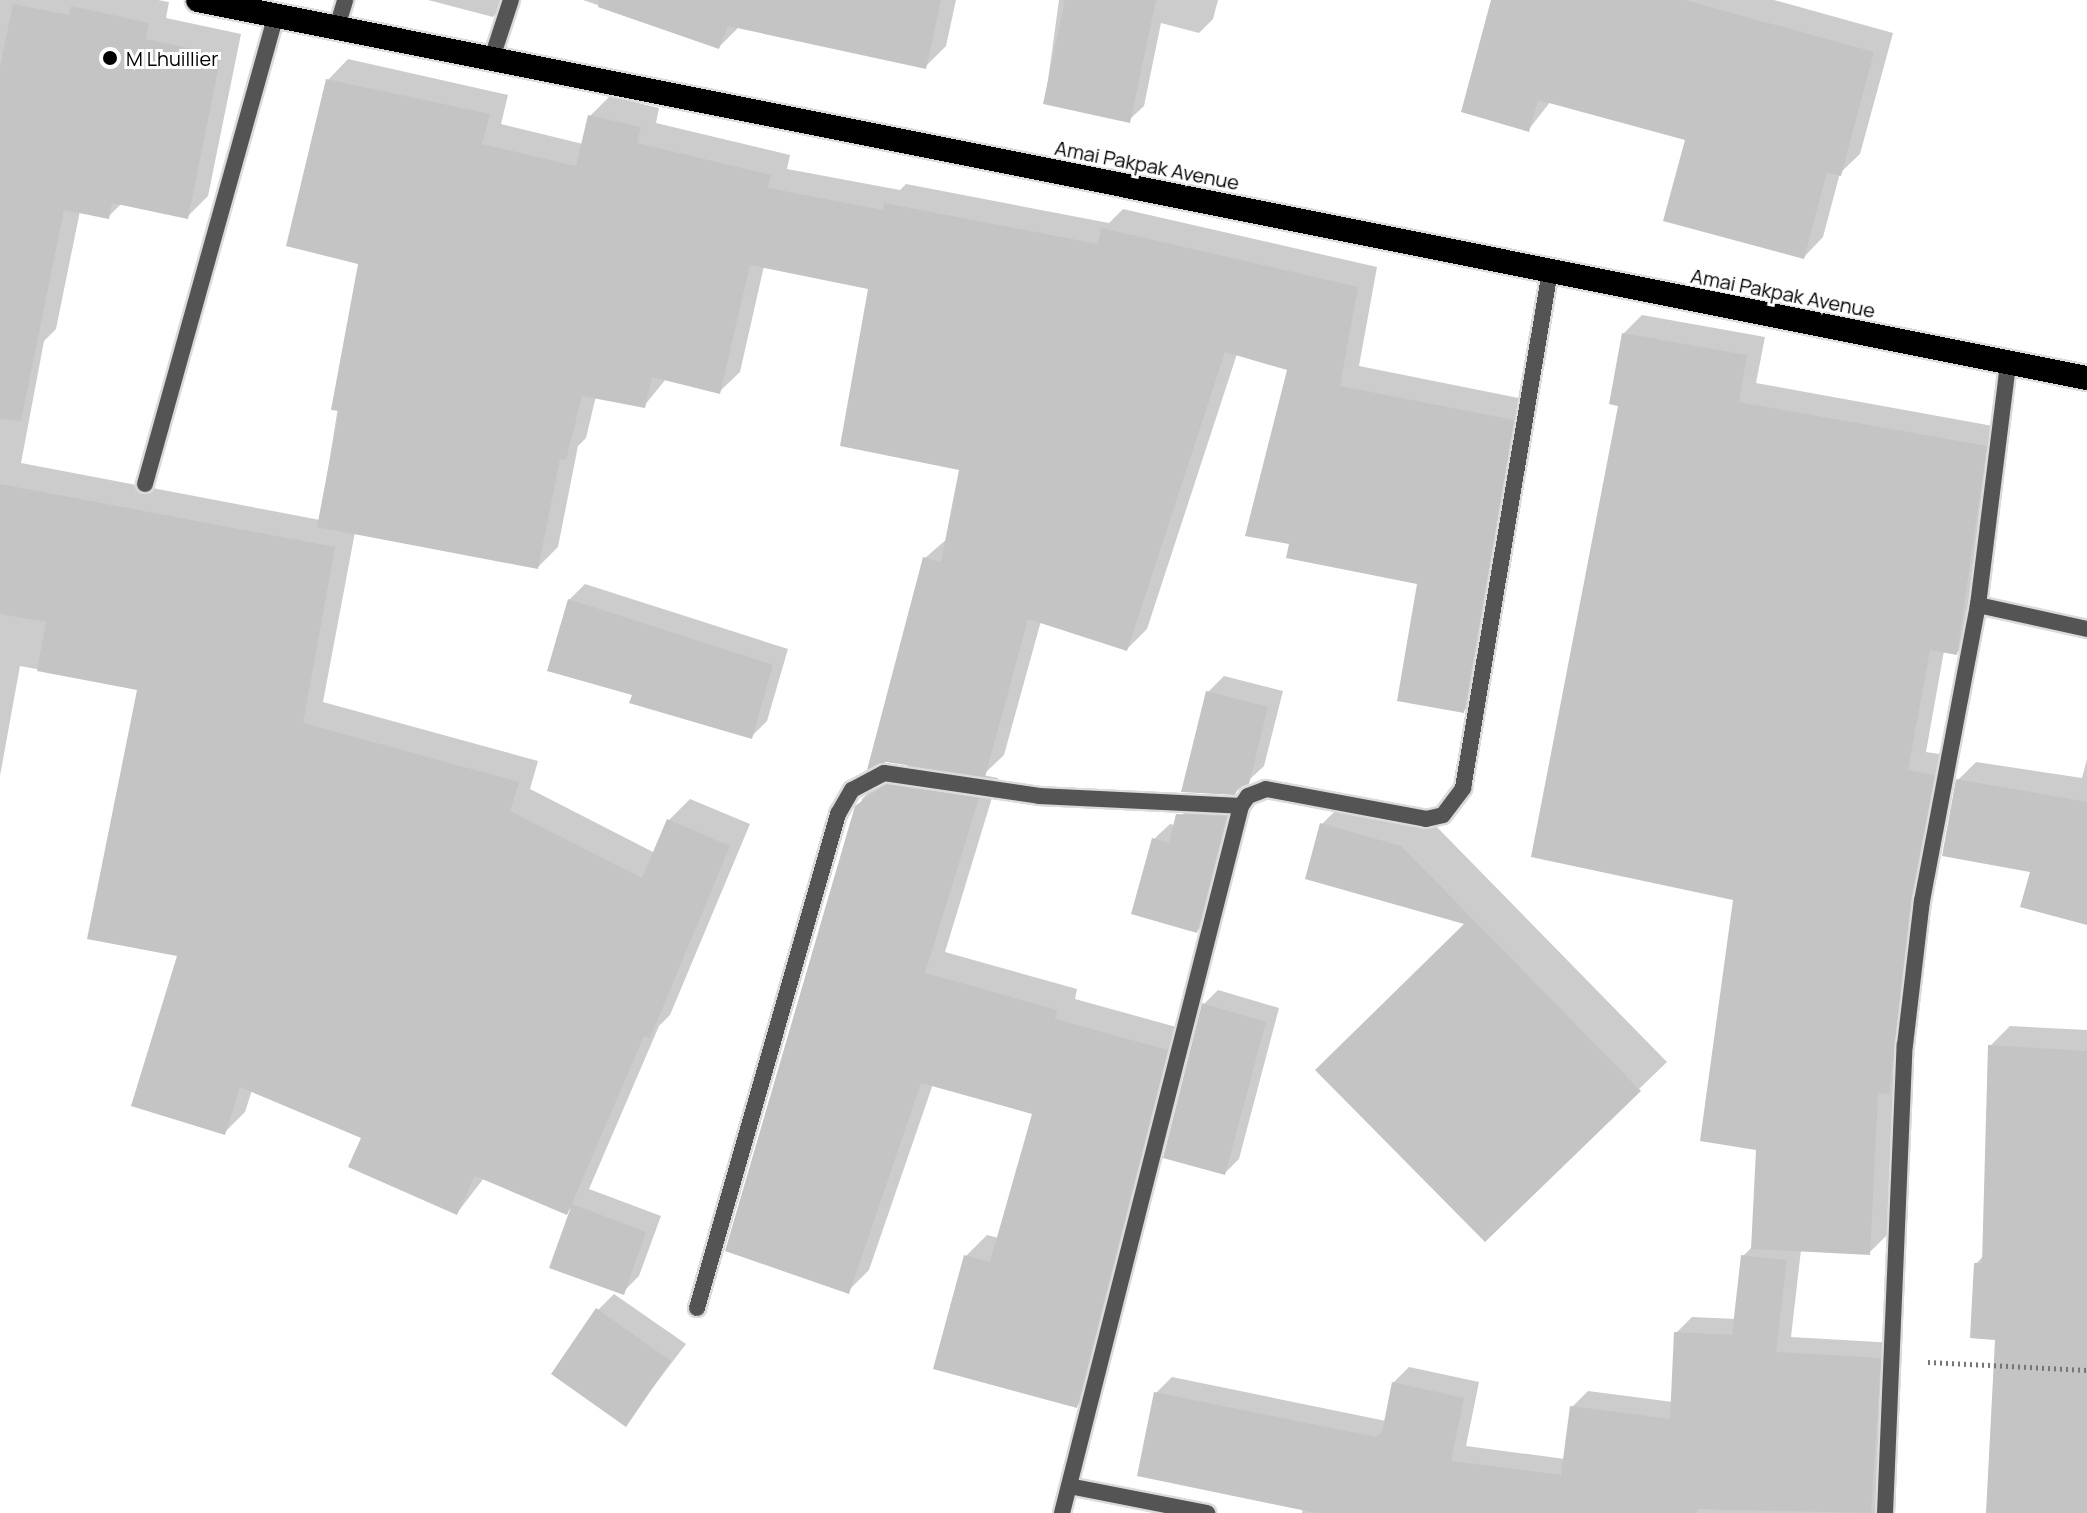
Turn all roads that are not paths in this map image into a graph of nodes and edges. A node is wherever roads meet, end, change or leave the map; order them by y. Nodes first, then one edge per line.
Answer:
1 (198, 0) edge
2 (345, 0) edge
3 (511, 0) edge
4 (276, 15) junction
5 (337, 27) junction
6 (492, 58) junction
7 (1550, 271) junction
8 (2008, 363) junction
9 (2087, 378) edge
10 (145, 484) dead end
11 (1978, 605) junction
12 (2087, 629) edge
13 (1241, 806) junction
14 (697, 1308) dead end
15 (1069, 1486) junction
16 (1062, 1513) edge
17 (1207, 1513) edge
18 (1885, 1513) edge

1 - 4 highway, Amai Pakpak Avenue
2 - 5 street
3 - 6 street
4 - 5 highway, Amai Pakpak Avenue
4 - 10 street
5 - 6 highway, Amai Pakpak Avenue
6 - 7 highway, Amai Pakpak Avenue
7 - 8 highway, Amai Pakpak Avenue
7 - 13 street
8 - 9 highway, Amai Pakpak Avenue
8 - 11 street
11 - 12 street
11 - 18 street
13 - 14 street
13 - 15 street
15 - 16 street
15 - 17 street

